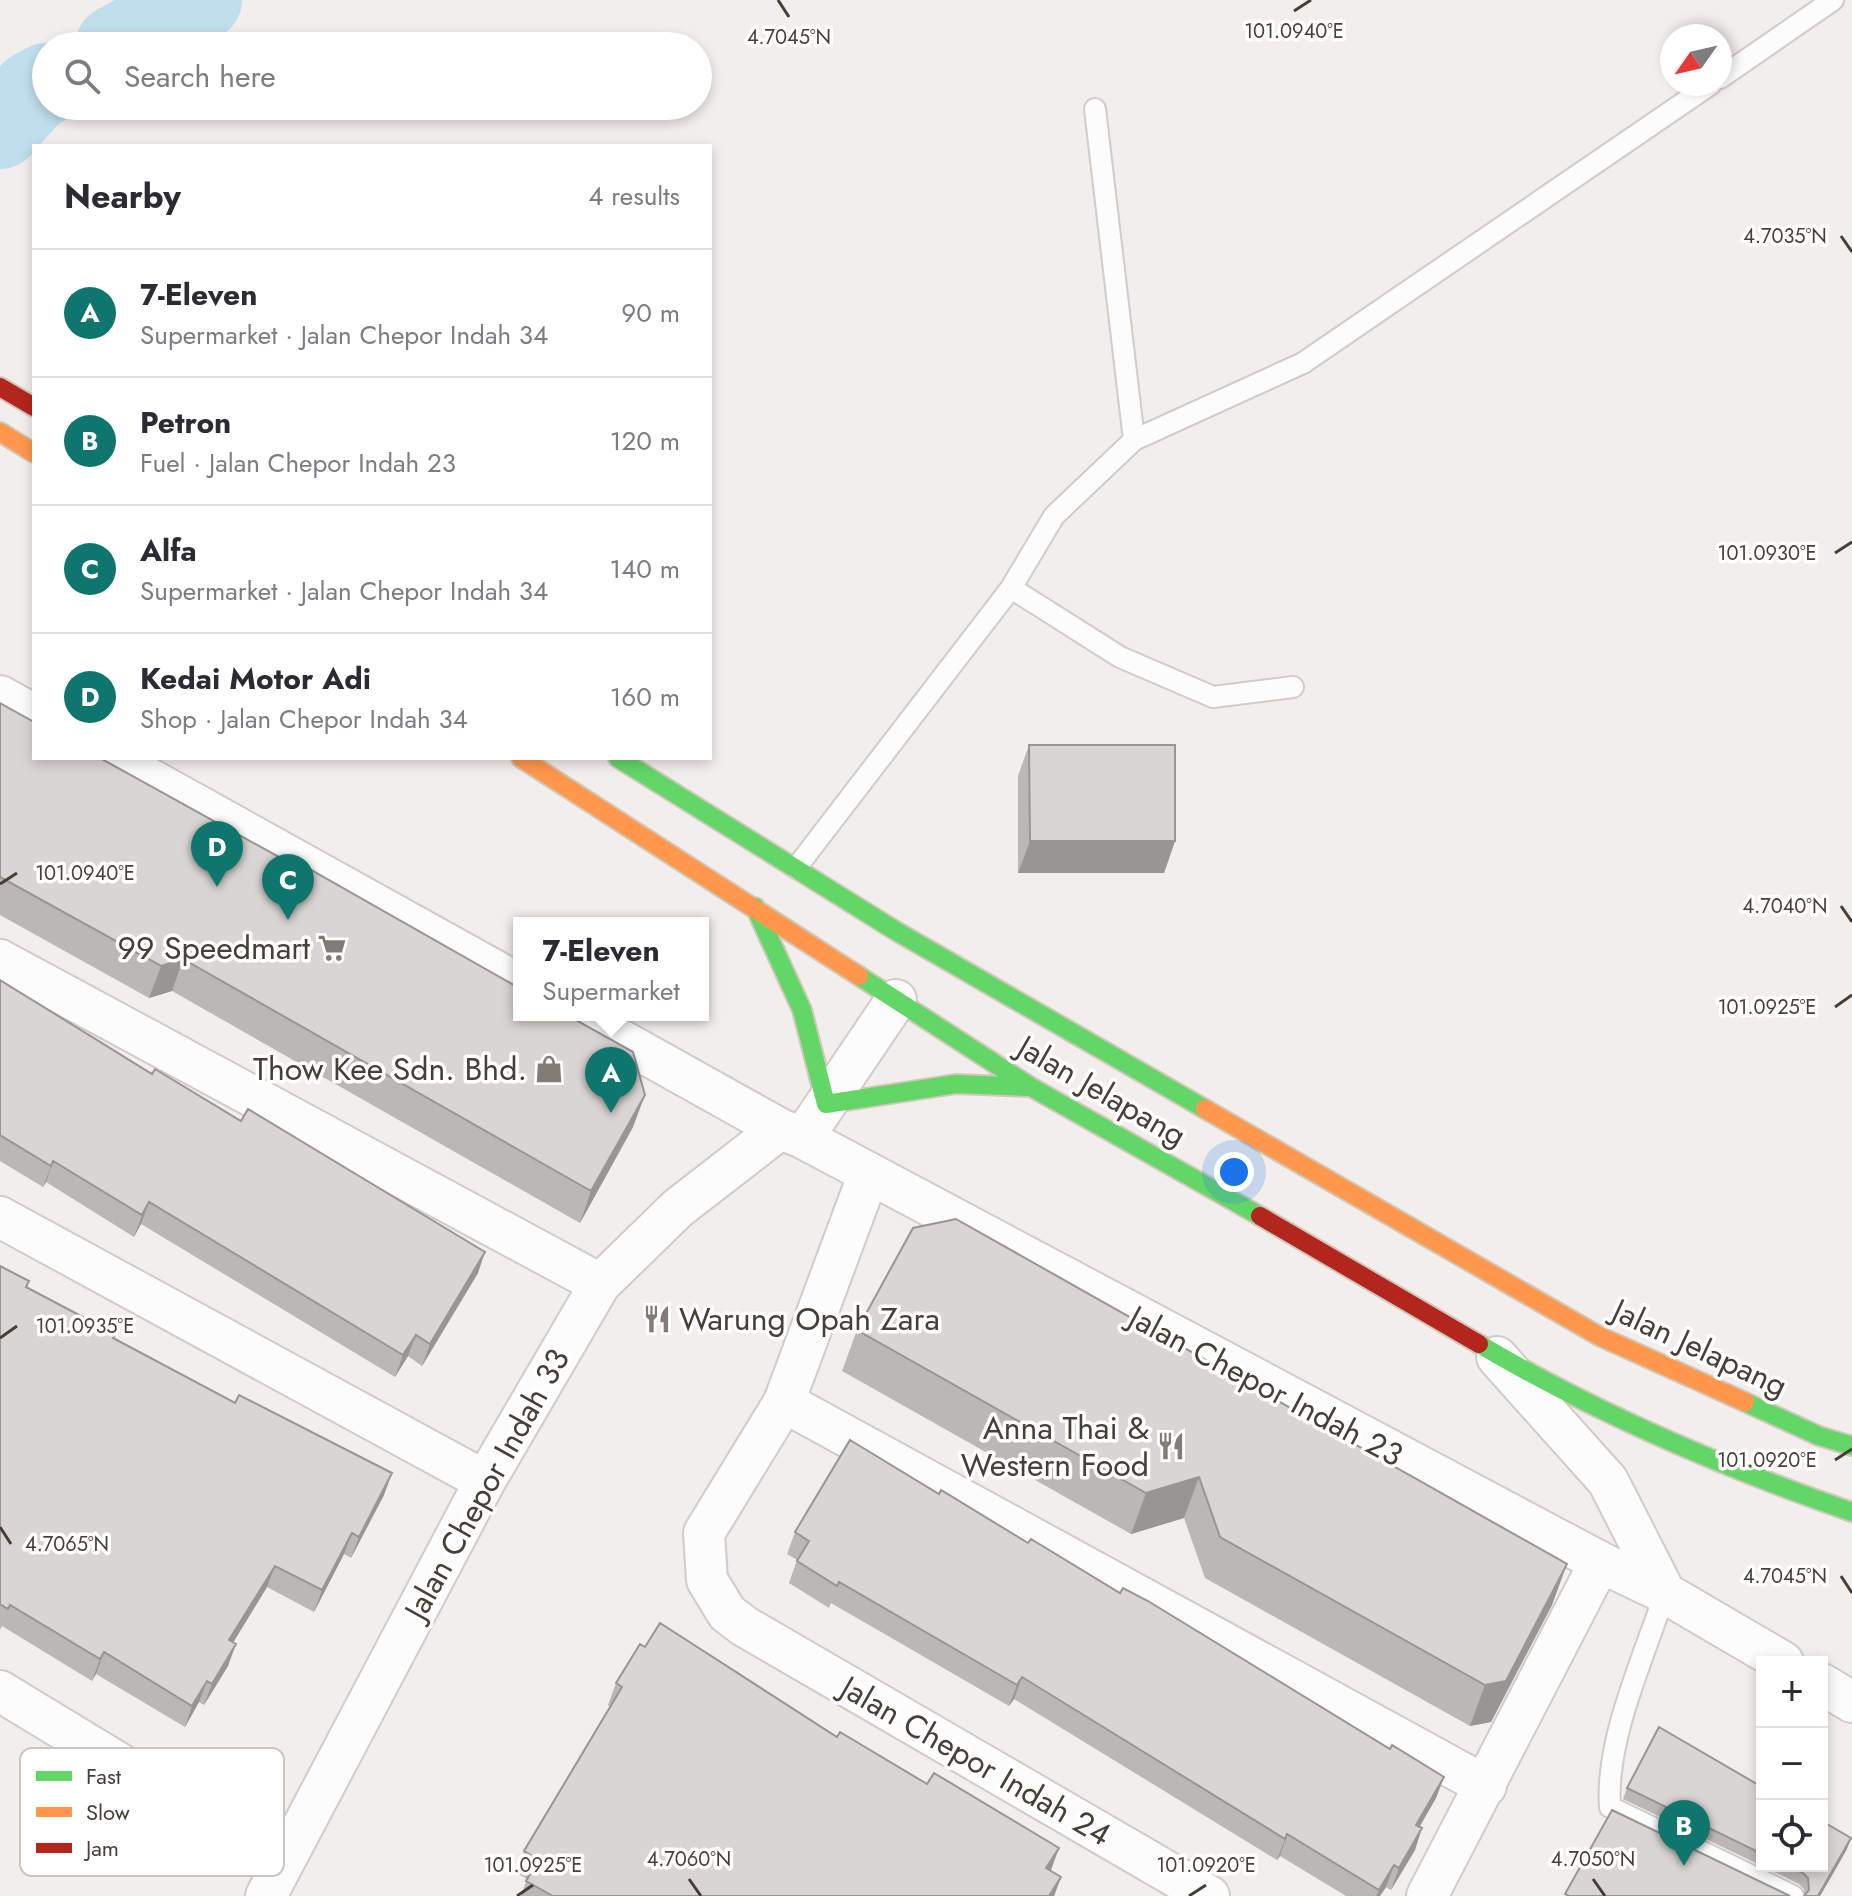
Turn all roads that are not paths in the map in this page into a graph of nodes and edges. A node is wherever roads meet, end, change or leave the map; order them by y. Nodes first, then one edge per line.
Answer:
1 (1833, 0) edge
2 (1732, 70) edge
3 (1693, 96) edge
4 (1095, 109) dead end
5 (0, 387) edge
6 (32, 406) edge
7 (0, 432) edge
8 (1134, 440) junction
9 (32, 452) edge
10 (1011, 588) junction
11 (1293, 687) dead end
12 (0, 696) edge
13 (32, 714) edge
14 (116, 760) edge
15 (524, 760) edge
16 (621, 760) edge
17 (796, 868) junction
18 (754, 905) junction
19 (896, 931) junction
20 (898, 953) dead end
21 (0, 960) edge
22 (968, 973) junction
23 (513, 981) edge
24 (941, 981) dead end
25 (904, 989) junction
26 (587, 1021) edge
27 (1031, 1087) junction
28 (826, 1104) junction
29 (792, 1133) junction
30 (868, 1176) junction
31 (0, 1217) edge
32 (600, 1284) junction
33 (1493, 1352) junction
34 (784, 1402) junction
35 (1852, 1446) edge
36 (485, 1481) junction
37 (1852, 1512) edge
38 (1600, 1562) junction
39 (1665, 1593) junction
40 (1773, 1656) edge
41 (1828, 1688) edge
42 (0, 1691) edge
43 (1852, 1702) edge
44 (83, 1748) edge
45 (1486, 1786) junction
46 (284, 1861) edge
47 (1209, 1896) edge
48 (1427, 1896) edge
49 (1793, 1896) edge

1 - 2 lane
3 - 8 lane
4 - 8 lane
5 - 6 main road
7 - 9 main road
8 - 10 lane
10 - 11 lane
10 - 17 lane
12 - 13 street
14 - 23 street
15 - 18 main road, Jalan Jelapang
16 - 17 main road, Jalan Jelapang
17 - 19 main road, Jalan Jelapang
18 - 25 main road, Jalan Jelapang
18 - 28 main road
19 - 20 main road
19 - 22 main road, Jalan Jelapang
21 - 32 street
22 - 24 main road
22 - 35 main road, Jalan Jelapang
25 - 27 main road, Jalan Jelapang
25 - 28 street, Jalan Chepor Indah 33
26 - 29 street, Jalan Chepor Indah 23
27 - 28 main road
27 - 33 main road, Jalan Jelapang
28 - 29 street, Jalan Chepor Indah 33
29 - 30 street, Jalan Chepor Indah 23
29 - 32 street, Jalan Chepor Indah 33
30 - 34 street, Jalan Chepor Indah 24
30 - 38 street, Jalan Chepor Indah 23
31 - 36 street
32 - 36 street, Jalan Chepor Indah 33
33 - 37 main road, Jalan Jelapang
33 - 39 street
34 - 45 street
34 - 47 street, Jalan Chepor Indah 24
36 - 46 street, Jalan Chepor Indah 33
38 - 39 street, Jalan Chepor Indah 23
38 - 45 street
39 - 40 street, Jalan Chepor Indah 23
39 - 49 lane
41 - 43 street
42 - 44 street
45 - 48 street

